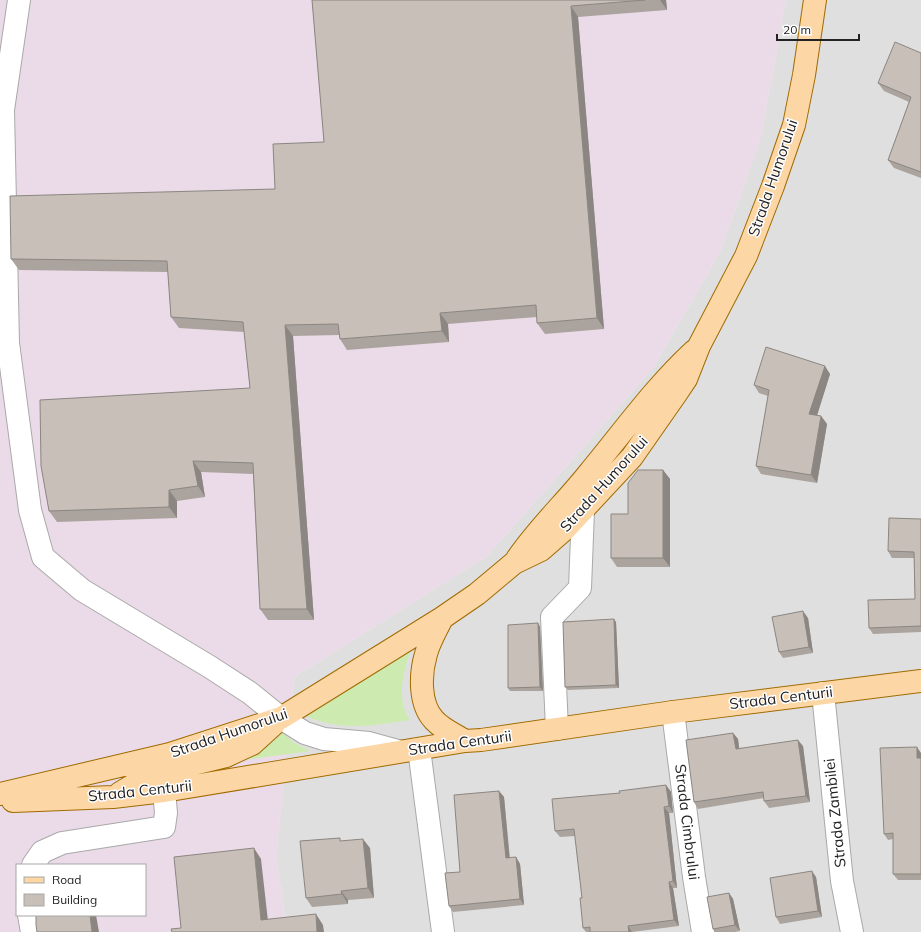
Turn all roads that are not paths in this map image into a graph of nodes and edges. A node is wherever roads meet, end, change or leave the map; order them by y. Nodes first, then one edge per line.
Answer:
1 (19, 0) edge
2 (814, 0) edge
3 (700, 346) junction
4 (583, 510) junction
5 (514, 563) junction
6 (442, 618) junction
7 (921, 680) edge
8 (823, 693) junction
9 (673, 712) junction
10 (281, 718) junction
11 (557, 729) junction
12 (465, 741) junction
13 (409, 750) junction
14 (164, 791) junction
15 (0, 794) edge
16 (113, 797) junction
17 (0, 802) edge
18 (34, 864) edge
19 (29, 916) edge
20 (32, 932) edge
21 (443, 932) edge
22 (703, 932) edge
23 (852, 932) edge

1 - 10 street
2 - 3 main road, Strada Humorului
3 - 4 main road, Strada Humorului
3 - 5 main road, Strada Humorului
4 - 5 main road, Strada Humorului
4 - 11 street
5 - 6 main road, Strada Humorului
6 - 10 main road, Strada Humorului
6 - 12 main road
7 - 8 main road, Strada Centurii
8 - 9 main road, Strada Centurii
8 - 23 street, Strada Zambilei
9 - 11 main road, Strada Centurii
9 - 22 street, Strada Cimbrului
10 - 13 street
10 - 15 main road, Strada Humorului
10 - 16 main road
11 - 12 main road, Strada Centurii
12 - 13 main road, Strada Centurii
13 - 14 main road, Strada Centurii
13 - 21 street
14 - 16 main road, Strada Centurii
14 - 18 street
16 - 17 main road, Strada Centurii
19 - 20 street

